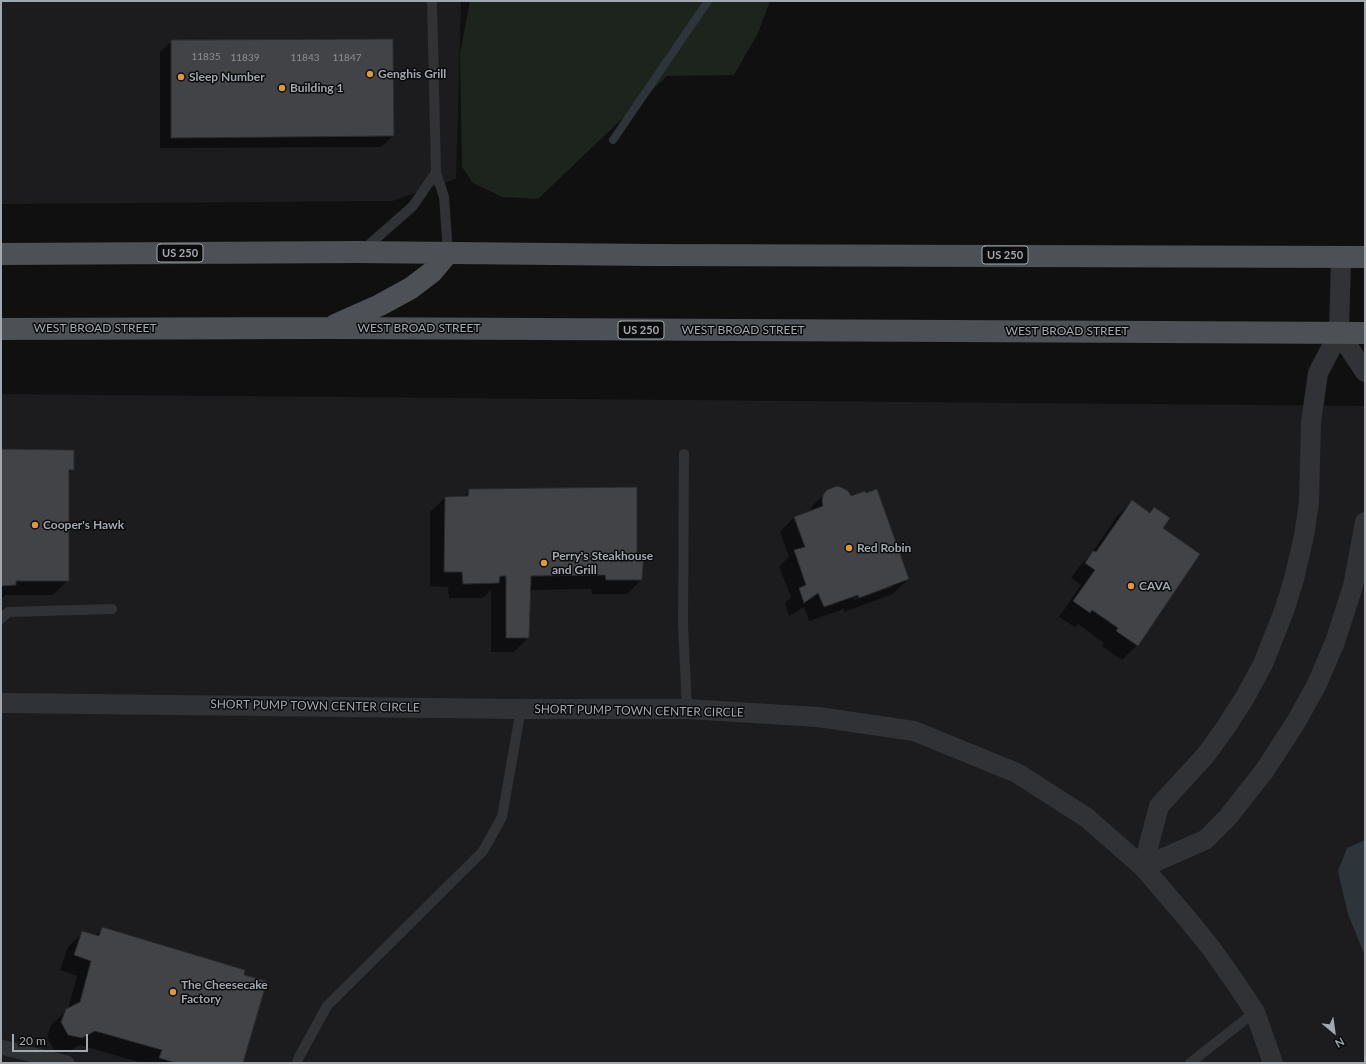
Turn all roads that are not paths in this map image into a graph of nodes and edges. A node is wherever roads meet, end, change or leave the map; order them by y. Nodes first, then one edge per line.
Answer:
1 (432, 1) edge
2 (436, 172) junction
3 (359, 252) junction
4 (448, 253) junction
5 (1, 254) edge
6 (1340, 257) junction
7 (1365, 257) edge
8 (1, 328) edge
9 (329, 328) junction
10 (1339, 333) junction
11 (1365, 333) edge
12 (1365, 372) edge
13 (684, 454) dead end
14 (1365, 522) edge
15 (112, 609) dead end
16 (1, 619) edge
17 (1, 703) edge
18 (521, 709) junction
19 (687, 709) junction
20 (1143, 867) junction
21 (1255, 1012) junction
22 (1, 1047) edge
23 (67, 1063) edge
24 (297, 1063) edge
25 (1190, 1063) edge
26 (1273, 1063) edge

1 - 2 lane
2 - 3 lane
2 - 4 lane
3 - 4 main road, US 250
3 - 5 main road, US 250
4 - 6 main road, US 250
4 - 9 main road
6 - 7 main road, US 250
6 - 10 street
8 - 9 main road, WEST BROAD STREET / US 250
9 - 10 main road, WEST BROAD STREET / US 250
10 - 11 main road, WEST BROAD STREET / US 250
10 - 12 street
10 - 20 street
13 - 19 lane
14 - 20 street
15 - 16 lane
17 - 18 street, SHORT PUMP TOWN CENTER CIRCLE
18 - 19 street, SHORT PUMP TOWN CENTER CIRCLE
18 - 24 lane
19 - 20 street, SHORT PUMP TOWN CENTER CIRCLE
20 - 21 street, SHORT PUMP TOWN CENTER CIRCLE
21 - 25 lane
21 - 26 street, SHORT PUMP TOWN CENTER CIRCLE
22 - 23 street

